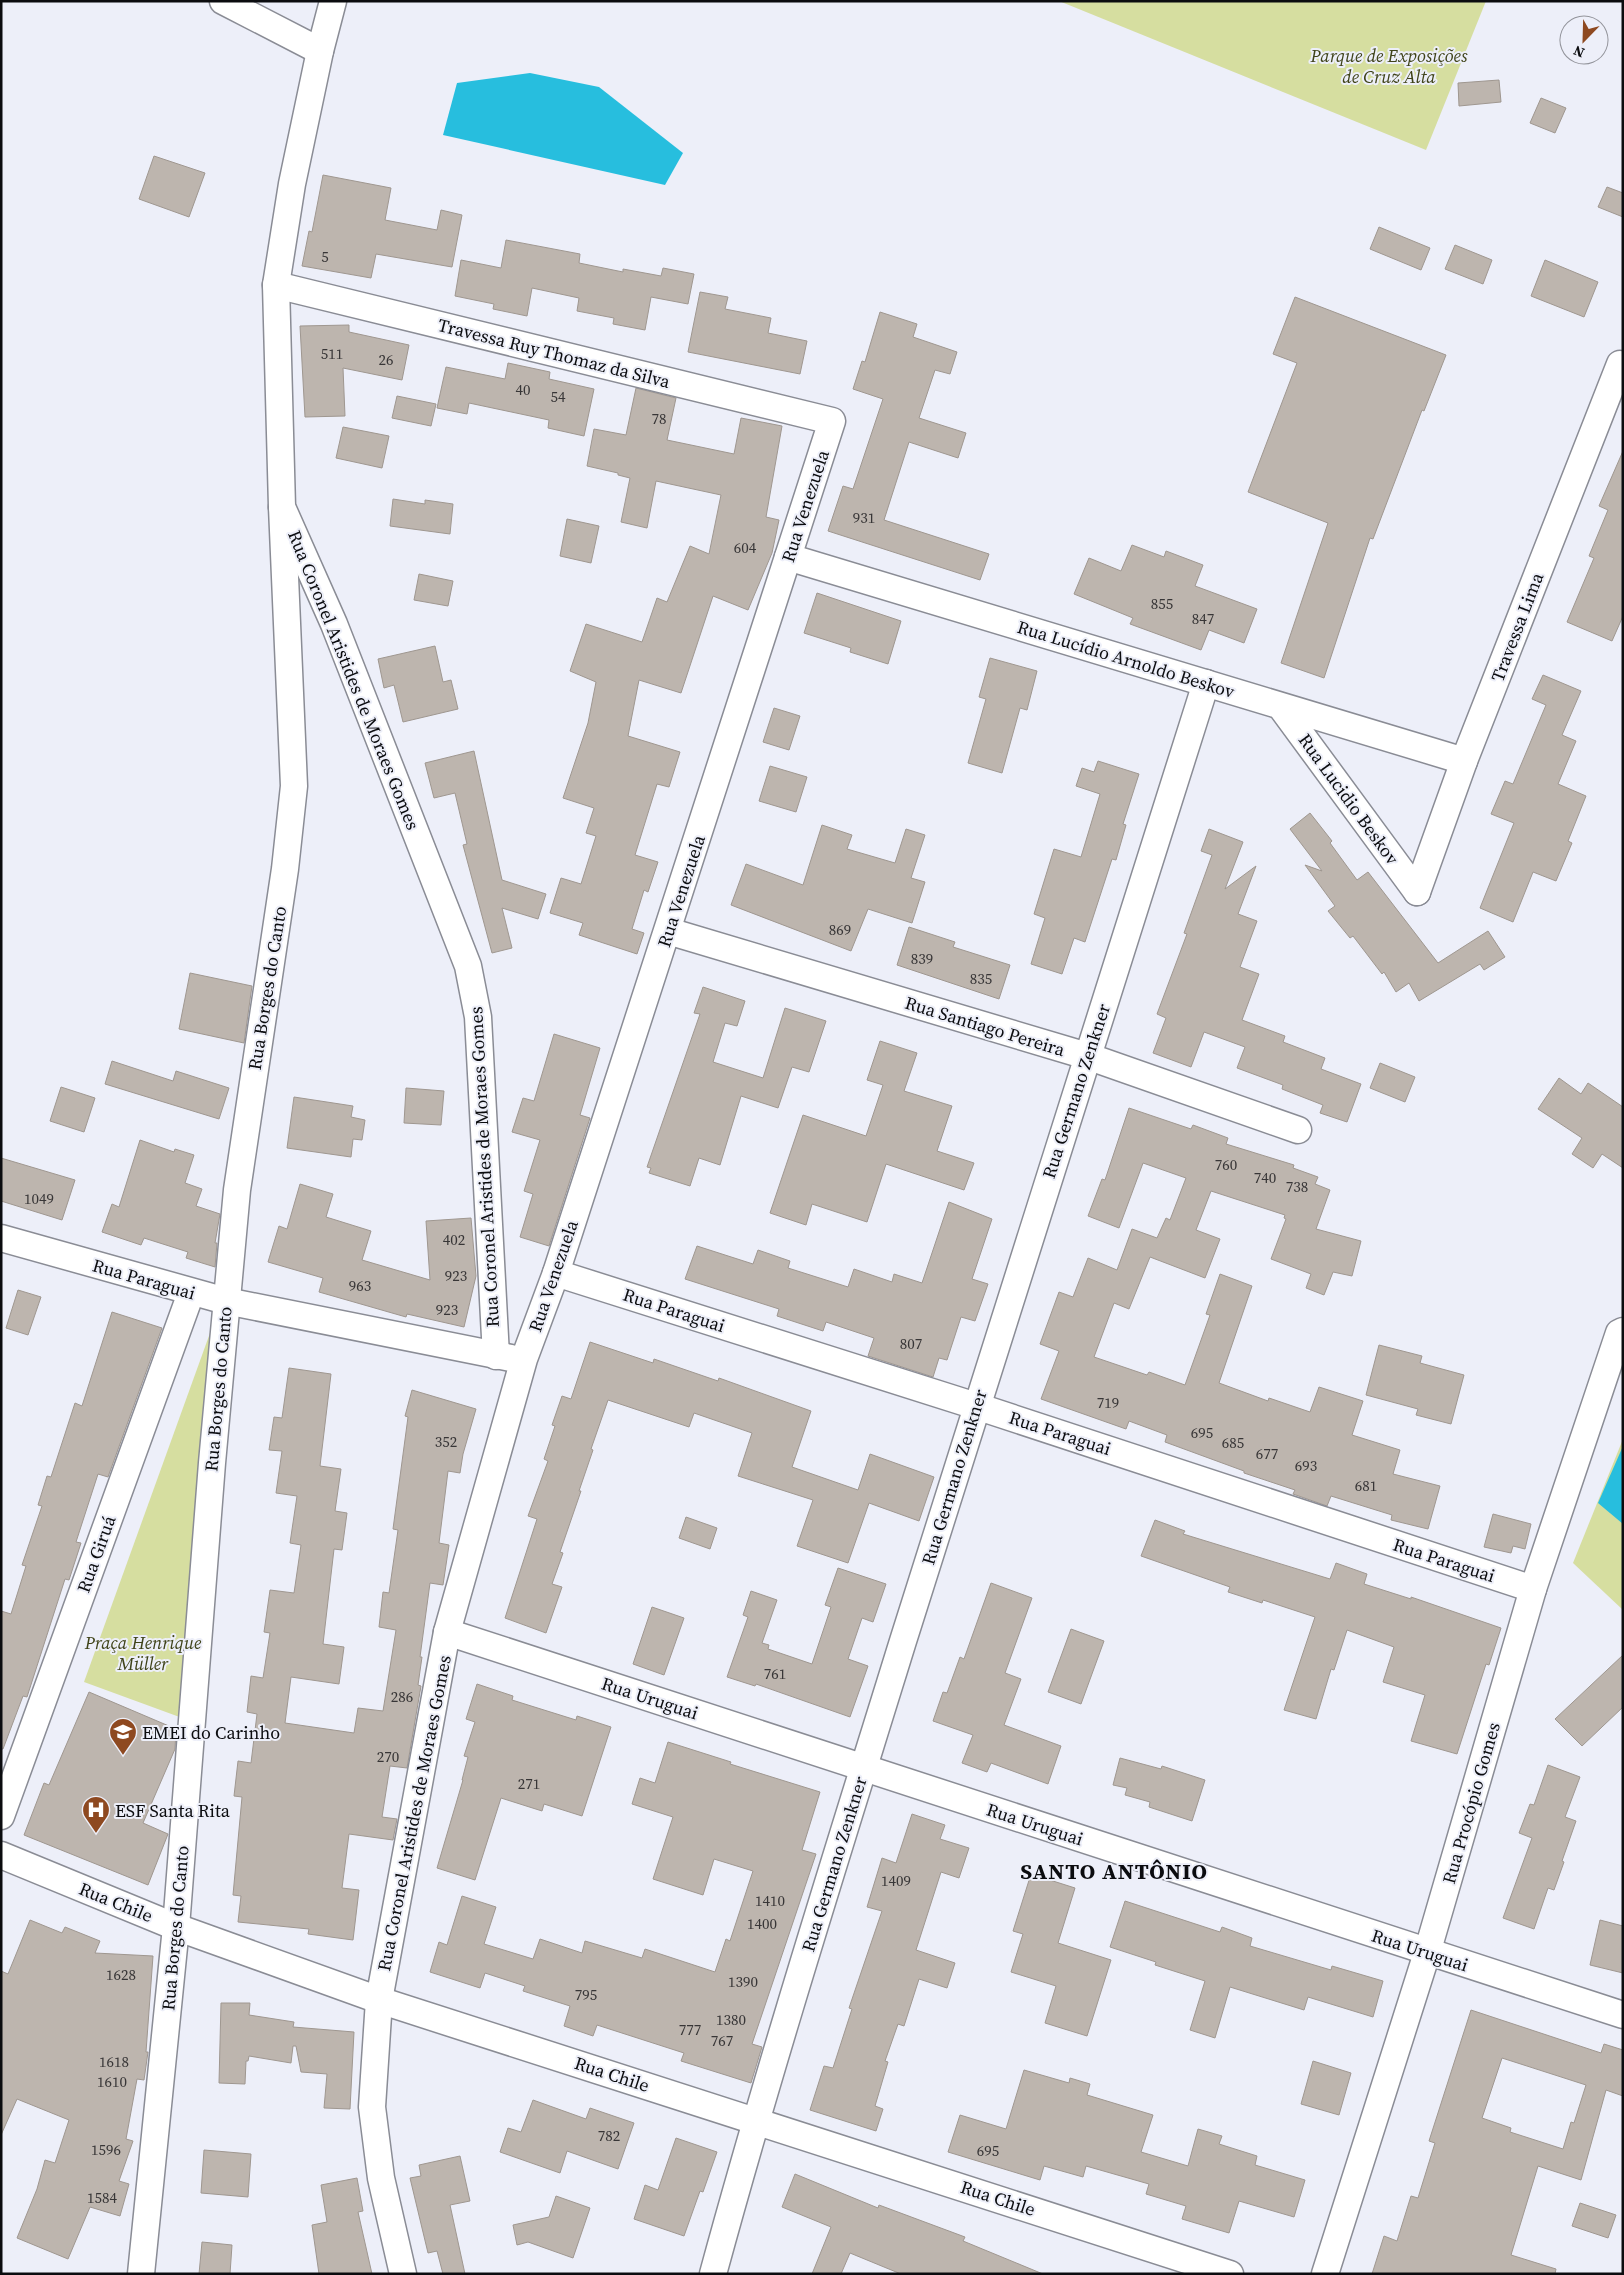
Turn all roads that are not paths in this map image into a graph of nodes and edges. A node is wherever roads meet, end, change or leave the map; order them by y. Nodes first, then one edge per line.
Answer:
1 (223, 1) edge
2 (333, 1) edge
3 (320, 51) junction
4 (276, 285) junction
5 (1620, 364) dead end
6 (832, 421) joint
7 (282, 507) junction
8 (788, 557) junction
9 (1206, 683) junction
10 (1281, 707) junction
11 (1464, 761) junction
12 (1417, 892) joint
13 (668, 932) junction
14 (1087, 1056) junction
15 (1298, 1130) dead end
16 (1, 1238) edge
17 (556, 1273) junction
18 (191, 1293) junction
19 (226, 1301) junction
20 (1621, 1332) edge
21 (496, 1356) junction
22 (524, 1359) junction
23 (976, 1406) junction
24 (1533, 1590) junction
25 (447, 1632) junction
26 (864, 1767) junction
27 (1, 1816) edge
28 (1, 1855) edge
29 (176, 1927) junction
30 (1427, 1953) junction
31 (379, 2000) junction
32 (1623, 2015) edge
33 (755, 2120) junction
34 (141, 2274) edge
35 (403, 2274) edge
36 (713, 2274) edge
37 (1230, 2274) edge
38 (1324, 2274) edge

1 - 3 street
2 - 3 street, Rua Coronel Aristides de Moraes Gomes
3 - 4 street, Rua Coronel Aristides de Moraes Gomes
4 - 6 street, Travessa Ruy Thomaz da Silva
4 - 7 street, Rua Coronel Aristides de Moraes Gomes
5 - 11 street, Travessa Lima
6 - 8 street, Rua Venezuela
7 - 19 street, Rua Borges do Canto
7 - 21 street, Rua Coronel Aristides de Moraes Gomes
8 - 9 street, Rua Lucídio Arnoldo Beskov
8 - 13 street, Rua Venezuela
9 - 10 street, Rua Lucídio Arnoldo Beskov
9 - 14 street, Rua Germano Zenkner
10 - 11 street, Rua Lucídio Arnoldo Beskov
10 - 12 street, Rua Lucidio Beskov
11 - 12 street, Travessa Lima
13 - 14 street, Rua Santiago Pereira
13 - 17 street, Rua Venezuela
14 - 15 street, Rua Santiago Pereira
14 - 23 street, Rua Germano Zenkner
16 - 18 street, Rua Paraguai
17 - 22 street, Rua Venezuela
17 - 23 street, Rua Paraguai
18 - 19 street, Rua Paraguai
18 - 27 street, Rua Giruá
19 - 21 street, Rua Paraguai
19 - 29 street, Rua Borges do Canto
20 - 24 street, Rua Procópio Gomes
21 - 22 street, Rua Paraguai
22 - 25 street, Rua Coronel Aristides de Moraes Gomes
23 - 24 street, Rua Paraguai
23 - 26 street, Rua Germano Zenkner
24 - 30 street, Rua Procópio Gomes
25 - 26 street, Rua Uruguai
25 - 31 street, Rua Coronel Aristides de Moraes Gomes
26 - 30 street, Rua Uruguai
26 - 33 street, Rua Germano Zenkner
28 - 29 street, Rua Chile
29 - 31 street, Rua Chile
29 - 34 street, Rua Borges do Canto
30 - 32 street, Rua Uruguai
30 - 38 street, Rua Procópio Gomes
31 - 33 street, Rua Chile
31 - 35 street, Rua Coronel Aristides de Moraes Gomes
33 - 36 street, Rua Germano Zenkner
33 - 37 street, Rua Chile

